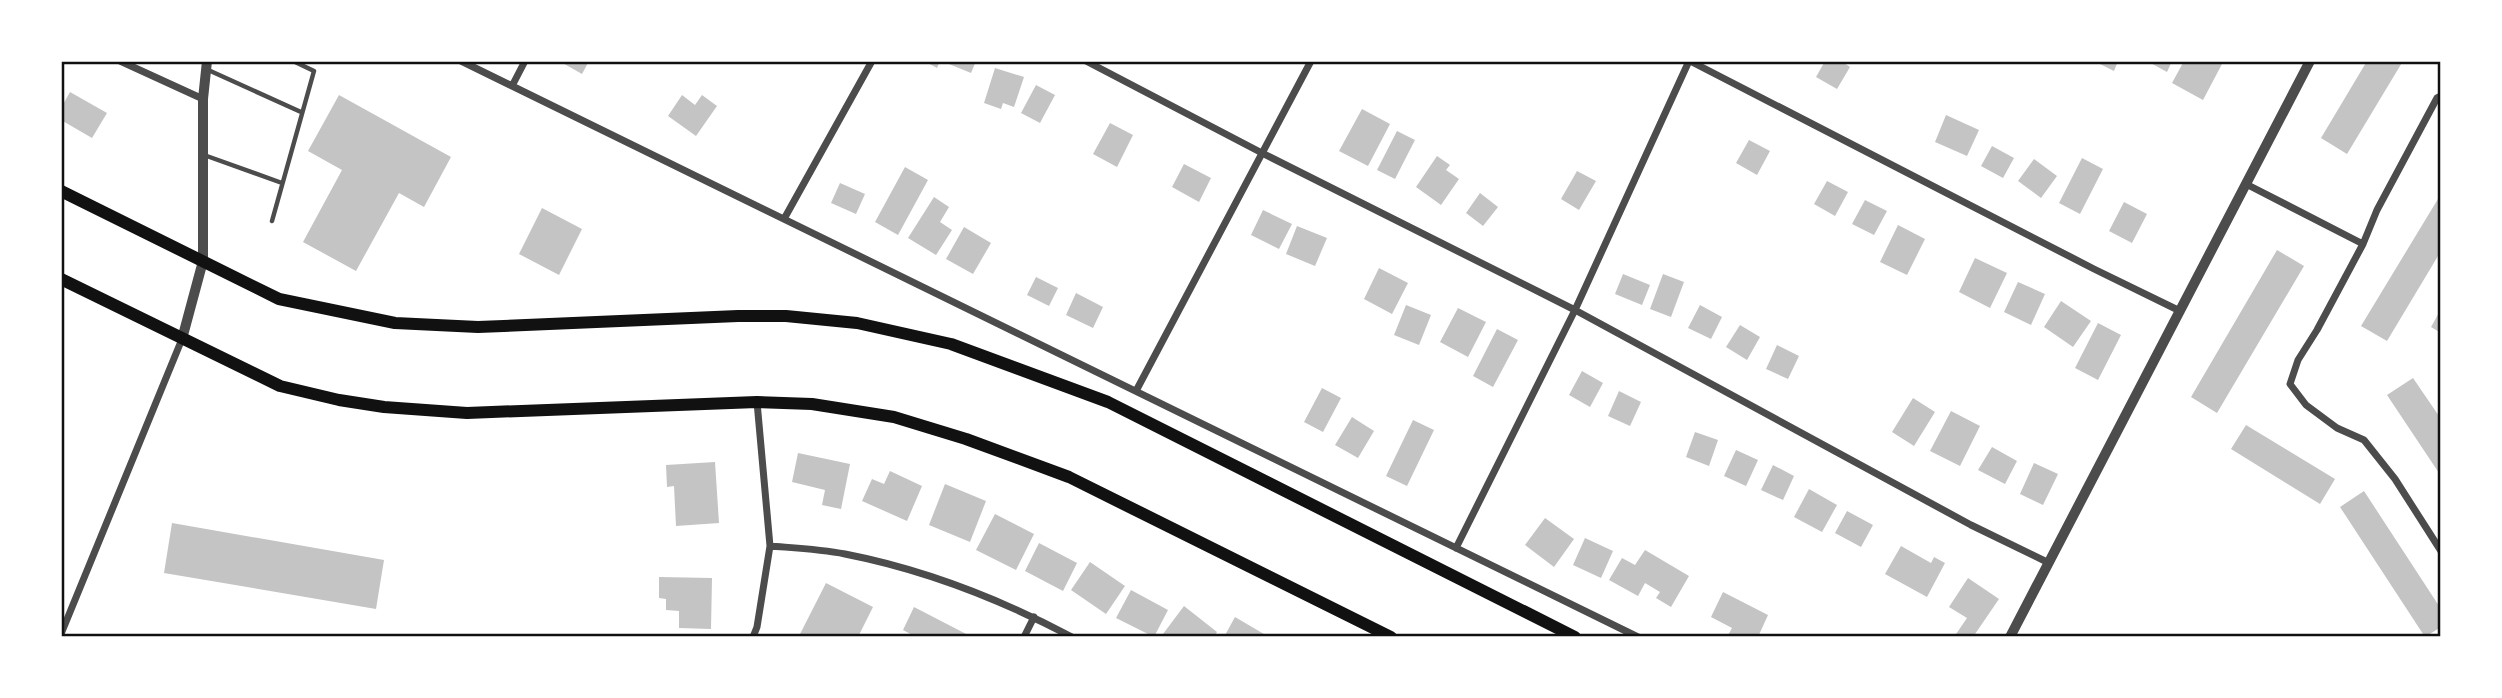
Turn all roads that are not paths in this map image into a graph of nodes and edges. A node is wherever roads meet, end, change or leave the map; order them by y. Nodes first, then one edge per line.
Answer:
1 (120, 61) edge
2 (293, 61) edge
3 (461, 61) edge
4 (525, 61) edge
5 (872, 61) edge
6 (1086, 61) edge
7 (1311, 61) edge
8 (1689, 61) edge
9 (2310, 61) edge
10 (206, 65) edge
11 (512, 86) junction
12 (2441, 96) edge
13 (203, 99) junction
14 (301, 112) junction
15 (1262, 153) junction
16 (203, 154) junction
17 (282, 183) junction
18 (2246, 184) junction
19 (61, 191) edge
20 (784, 219) junction
21 (272, 221) dead end
22 (2364, 244) junction
23 (203, 261) junction
24 (61, 279) edge
25 (1575, 310) junction
26 (2180, 311) junction
27 (181, 339) junction
28 (1136, 391) junction
29 (757, 402) junction
30 (770, 546) junction
31 (1456, 548) junction
32 (2441, 551) edge
33 (2049, 563) junction
34 (1034, 617) junction
35 (61, 634) edge
36 (753, 637) edge
37 (1024, 637) edge
38 (1072, 637) edge
39 (1391, 637) edge
40 (1576, 637) edge
41 (1638, 637) edge
42 (2010, 637) edge

1 - 13 street
2 - 14 lane
3 - 11 street
4 - 11 street
5 - 20 street
6 - 15 street
7 - 15 street
8 - 25 street
8 - 26 street
9 - 18 street
10 - 13 street
10 - 14 lane
11 - 20 street
12 - 22 street
13 - 16 street
14 - 17 lane
15 - 25 street
15 - 28 street
16 - 17 lane
16 - 23 street
17 - 21 lane
18 - 22 street
18 - 26 street
19 - 23 main road
20 - 28 street
22 - 32 street
23 - 27 street
23 - 40 main road
24 - 27 main road
25 - 31 street
25 - 33 street
26 - 33 street
27 - 29 main road
27 - 35 street
28 - 31 street
29 - 30 street
29 - 39 main road
30 - 34 street
30 - 36 street
31 - 41 street
33 - 42 street
34 - 37 street
34 - 38 street

